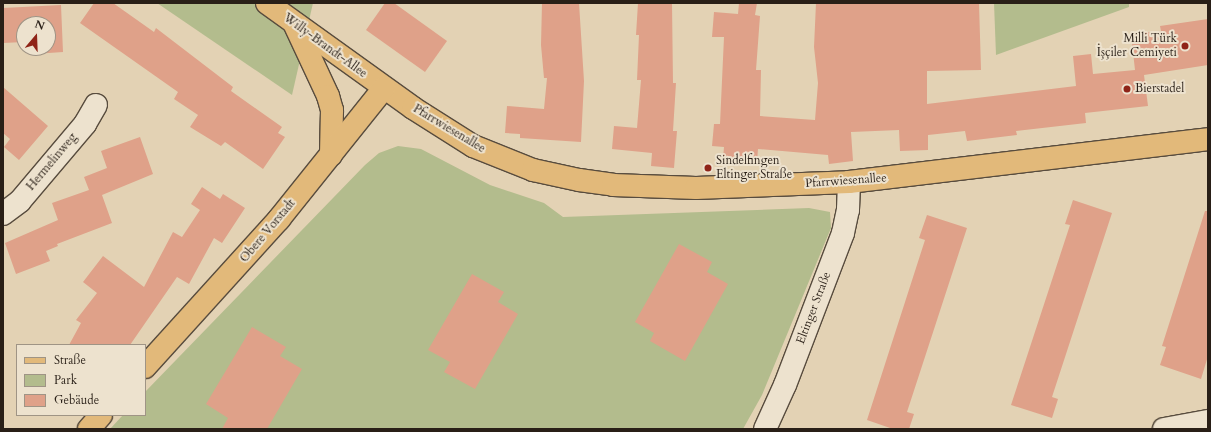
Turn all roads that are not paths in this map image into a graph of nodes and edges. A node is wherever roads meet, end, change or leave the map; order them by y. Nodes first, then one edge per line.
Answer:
1 (267, 3) edge
2 (293, 22) junction
3 (384, 88) junction
4 (96, 105) dead end
5 (1208, 139) edge
6 (331, 155) junction
7 (849, 182) junction
8 (3, 214) edge
9 (146, 366) edge
10 (100, 416) edge
11 (1208, 421) edge
12 (89, 429) edge
13 (764, 429) edge
14 (1164, 429) edge

1 - 2 main road, Willy-Brandt-Allee
2 - 3 main road, Willy-Brandt-Allee
2 - 6 main road
3 - 6 main road, Obere Vorstadt
3 - 7 main road, Pfarrwiesenallee
4 - 8 street, Hermelinweg
5 - 7 main road, Pfarrwiesenallee
6 - 9 main road, Obere Vorstadt
7 - 13 street, Eltinger Straße
10 - 12 main road
11 - 14 street

